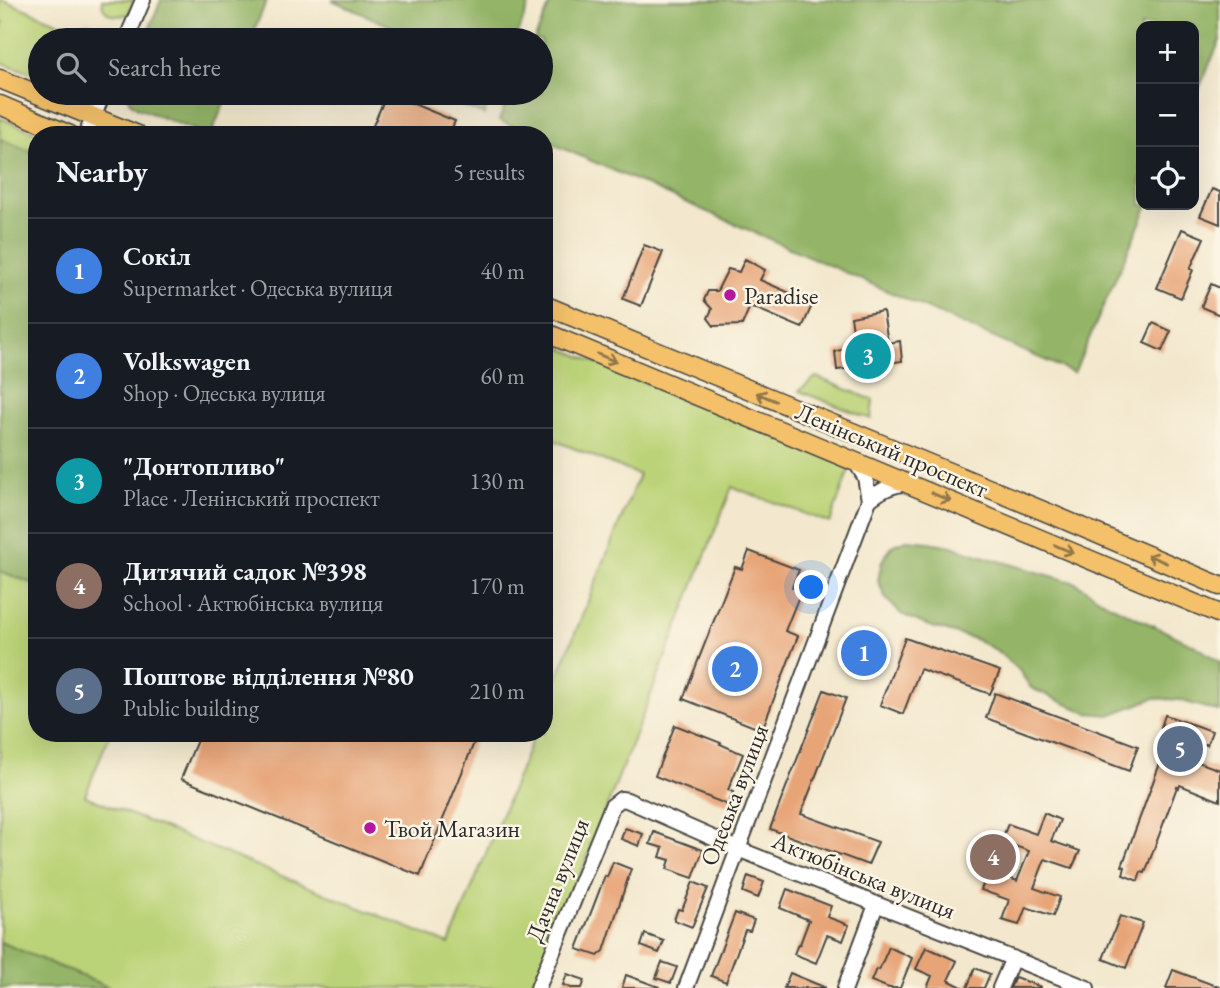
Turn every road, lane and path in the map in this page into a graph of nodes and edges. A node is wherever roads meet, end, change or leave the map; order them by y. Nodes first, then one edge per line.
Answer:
1 (143, 0) edge
2 (131, 28) edge
3 (0, 79) edge
4 (28, 90) edge
5 (65, 105) edge
6 (98, 105) edge
7 (0, 106) edge
8 (93, 116) junction
9 (48, 126) edge
10 (89, 126) edge
11 (117, 126) edge
12 (553, 309) edge
13 (553, 335) edge
14 (855, 461) junction
15 (908, 483) junction
16 (1010, 498) junction
17 (869, 500) junction
18 (1000, 522) junction
19 (1220, 586) edge
20 (1220, 614) edge
21 (627, 800) joint
22 (738, 849) junction
23 (876, 905) junction
24 (1013, 958) junction
25 (538, 988) edge
26 (686, 988) edge
27 (845, 988) edge
28 (1000, 988) edge
29 (1087, 988) edge

1 - 2 street
3 - 4 main road
5 - 8 main road
6 - 8 street
7 - 9 main road
8 - 10 street
8 - 11 main road
16 -> 12 main road, Ленінський проспект
13 -> 14 main road, Ленінський проспект
14 - 15 main road, Ленінський проспект
14 - 17 street
15 - 17 street
15 -> 18 main road, Ленінський проспект
16 - 18 main road
19 -> 16 main road, Ленінський проспект
17 - 22 street, Одеська вулиця
18 -> 20 main road, Ленінський проспект
21 - 22 street, Актюбінська вулиця
21 - 25 street, Дачна вулиця
22 - 23 street, Актюбінська вулиця
22 - 26 street, Одеська вулиця
23 - 24 street, Актюбінська вулиця
23 - 27 street
24 - 28 street
24 - 29 street, Актюбінська вулиця

